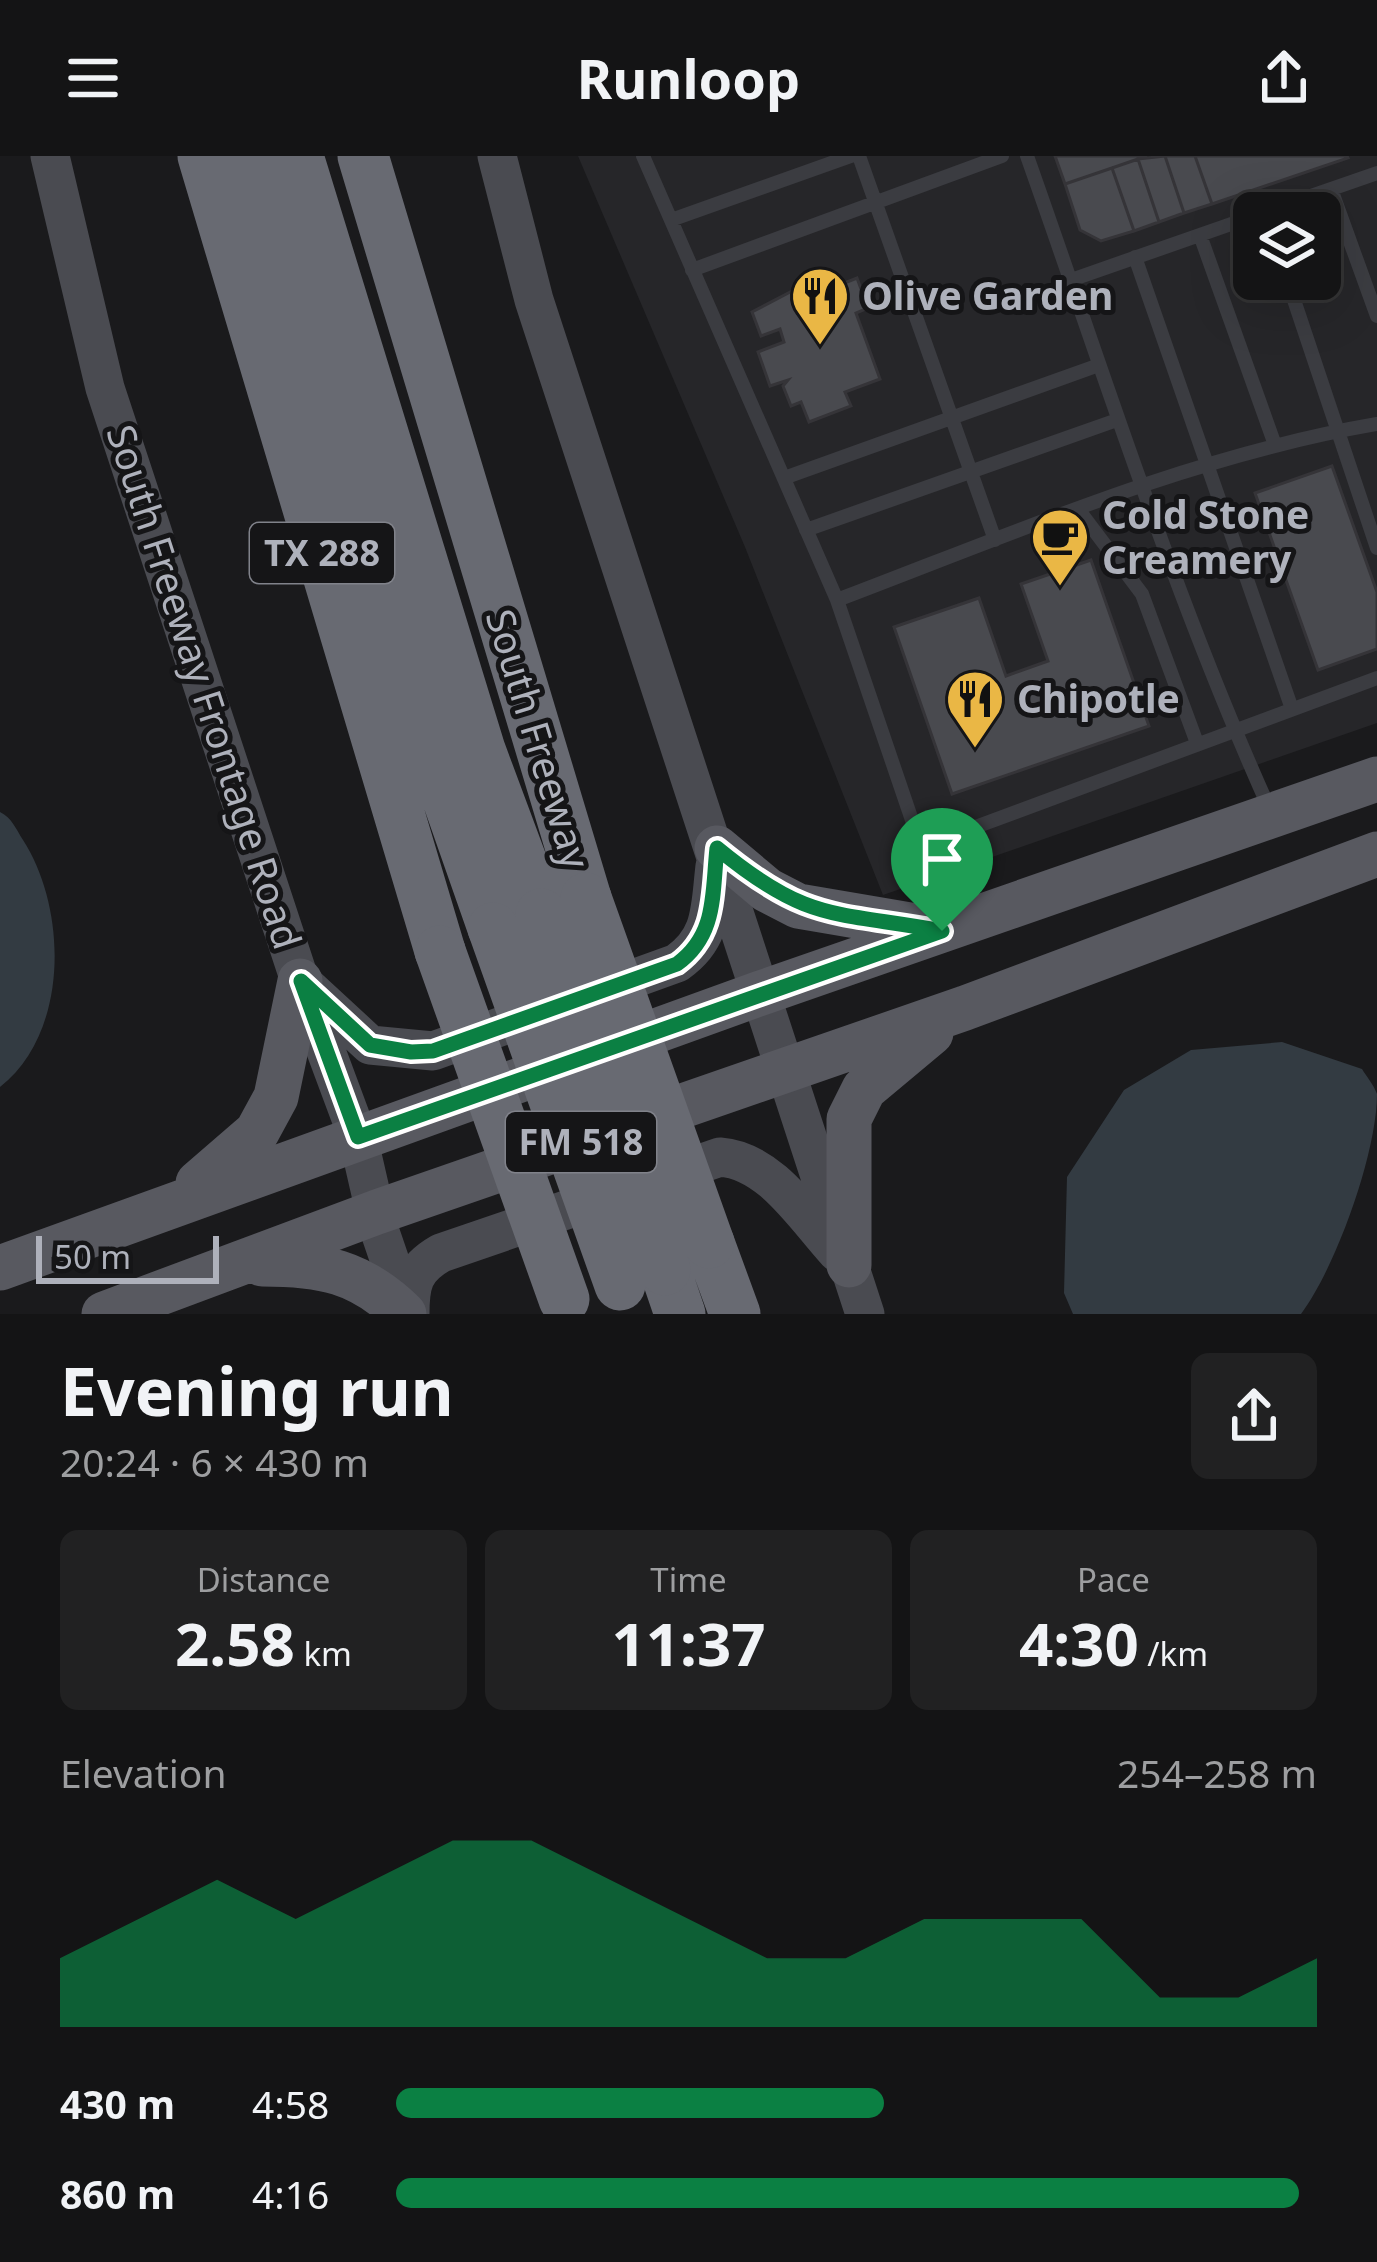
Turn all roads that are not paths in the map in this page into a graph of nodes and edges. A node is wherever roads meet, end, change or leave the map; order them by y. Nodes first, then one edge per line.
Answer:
1 (50, 156) edge
2 (202, 156) edge
3 (251, 156) edge
4 (298, 156) edge
5 (363, 156) edge
6 (496, 156) edge
7 (643, 156) edge
8 (855, 156) edge
9 (1002, 156) edge
10 (1027, 156) edge
11 (1377, 173) edge
12 (1331, 189) junction
13 (1322, 192) edge
14 (876, 204) junction
15 (671, 220) junction
16 (1233, 223) edge
17 (1200, 235) junction
18 (1136, 257) junction
19 (692, 270) junction
20 (1071, 280) junction
21 (1294, 300) edge
22 (1377, 316) edge
23 (1099, 365) junction
24 (952, 420) junction
25 (1117, 420) junction
26 (1377, 424) edge
27 (1338, 430) junction
28 (1275, 445) junction
29 (1208, 465) junction
30 (972, 474) junction
31 (784, 478) junction
32 (1139, 486) junction
33 (1078, 509) junction
34 (806, 530) junction
35 (995, 540) junction
36 (1377, 548) edge
37 (837, 600) junction
38 (1377, 678) edge
39 (1292, 709) junction
40 (1234, 729) junction
41 (1197, 743) junction
42 (1377, 779) edge
43 (1273, 814) junction
44 (717, 848) junction
45 (1377, 854) edge
46 (540, 913) junction
47 (942, 931) junction
48 (301, 981) junction
49 (761, 993) junction
50 (965, 1008) junction
51 (784, 1072) junction
52 (358, 1137) junction
53 (176, 1203) junction
54 (377, 1212) junction
55 (247, 1263) junction
56 (848, 1265) junction
57 (0, 1268) edge
58 (649, 1296) edge
59 (567, 1306) edge
60 (104, 1314) edge
61 (407, 1314) edge
62 (735, 1314) edge
63 (865, 1314) edge

1 - 48 main road, South Freeway Frontage Road
2 - 59 highway, TX 288, bridge
3 - 46 highway
4 - 46 highway
5 - 46 highway, South Freeway
6 - 44 main road
7 - 15 lane
8 - 14 lane
8 - 15 lane
9 - 14 lane
10 - 20 lane
11 - 12 lane
12 - 13 lane
12 - 22 lane
14 - 19 lane
14 - 24 lane
15 - 19 lane
16 - 17 lane
17 - 18 lane
17 - 28 lane
18 - 20 lane
18 - 29 lane
19 - 31 lane
20 - 23 lane
21 - 27 lane
23 - 24 lane
23 - 25 lane
24 - 30 lane
24 - 31 lane
25 - 30 lane
25 - 32 lane
26 - 27 lane
27 - 28 lane
27 - 36 lane
28 - 29 lane
29 - 32 lane
29 - 39 lane
30 - 34 lane
30 - 35 lane
31 - 34 lane
32 - 33 lane
32 - 40 lane
33 - 35 lane
33 - 41 lane
34 - 37 lane
35 - 37 lane
37 - 41 lane
38 - 39 lane
39 - 40 lane
40 - 41 lane
40 - 43 lane
42 - 43 main road, FM 518
43 - 47 main road, FM 518
44 - 47 main road
44 - 48 main road
44 - 49 main road
45 - 50 main road, FM 518
46 - 58 highway, bridge
46 - 62 highway, South Freeway, bridge
47 - 49 main road, FM 518
48 - 52 main road, South Freeway Frontage Road
48 - 53 main road
49 - 51 main road
49 - 52 main road, FM 518
50 - 51 main road, FM 518
50 - 56 main road
51 - 54 main road, FM 518
51 - 56 main road
52 - 53 main road
52 - 54 main road, South Freeway Frontage Road
53 - 57 main road
54 - 55 main road
54 - 61 main road, South Freeway Frontage Road
55 - 60 main road
55 - 61 main road
56 - 61 main road
56 - 63 main road

